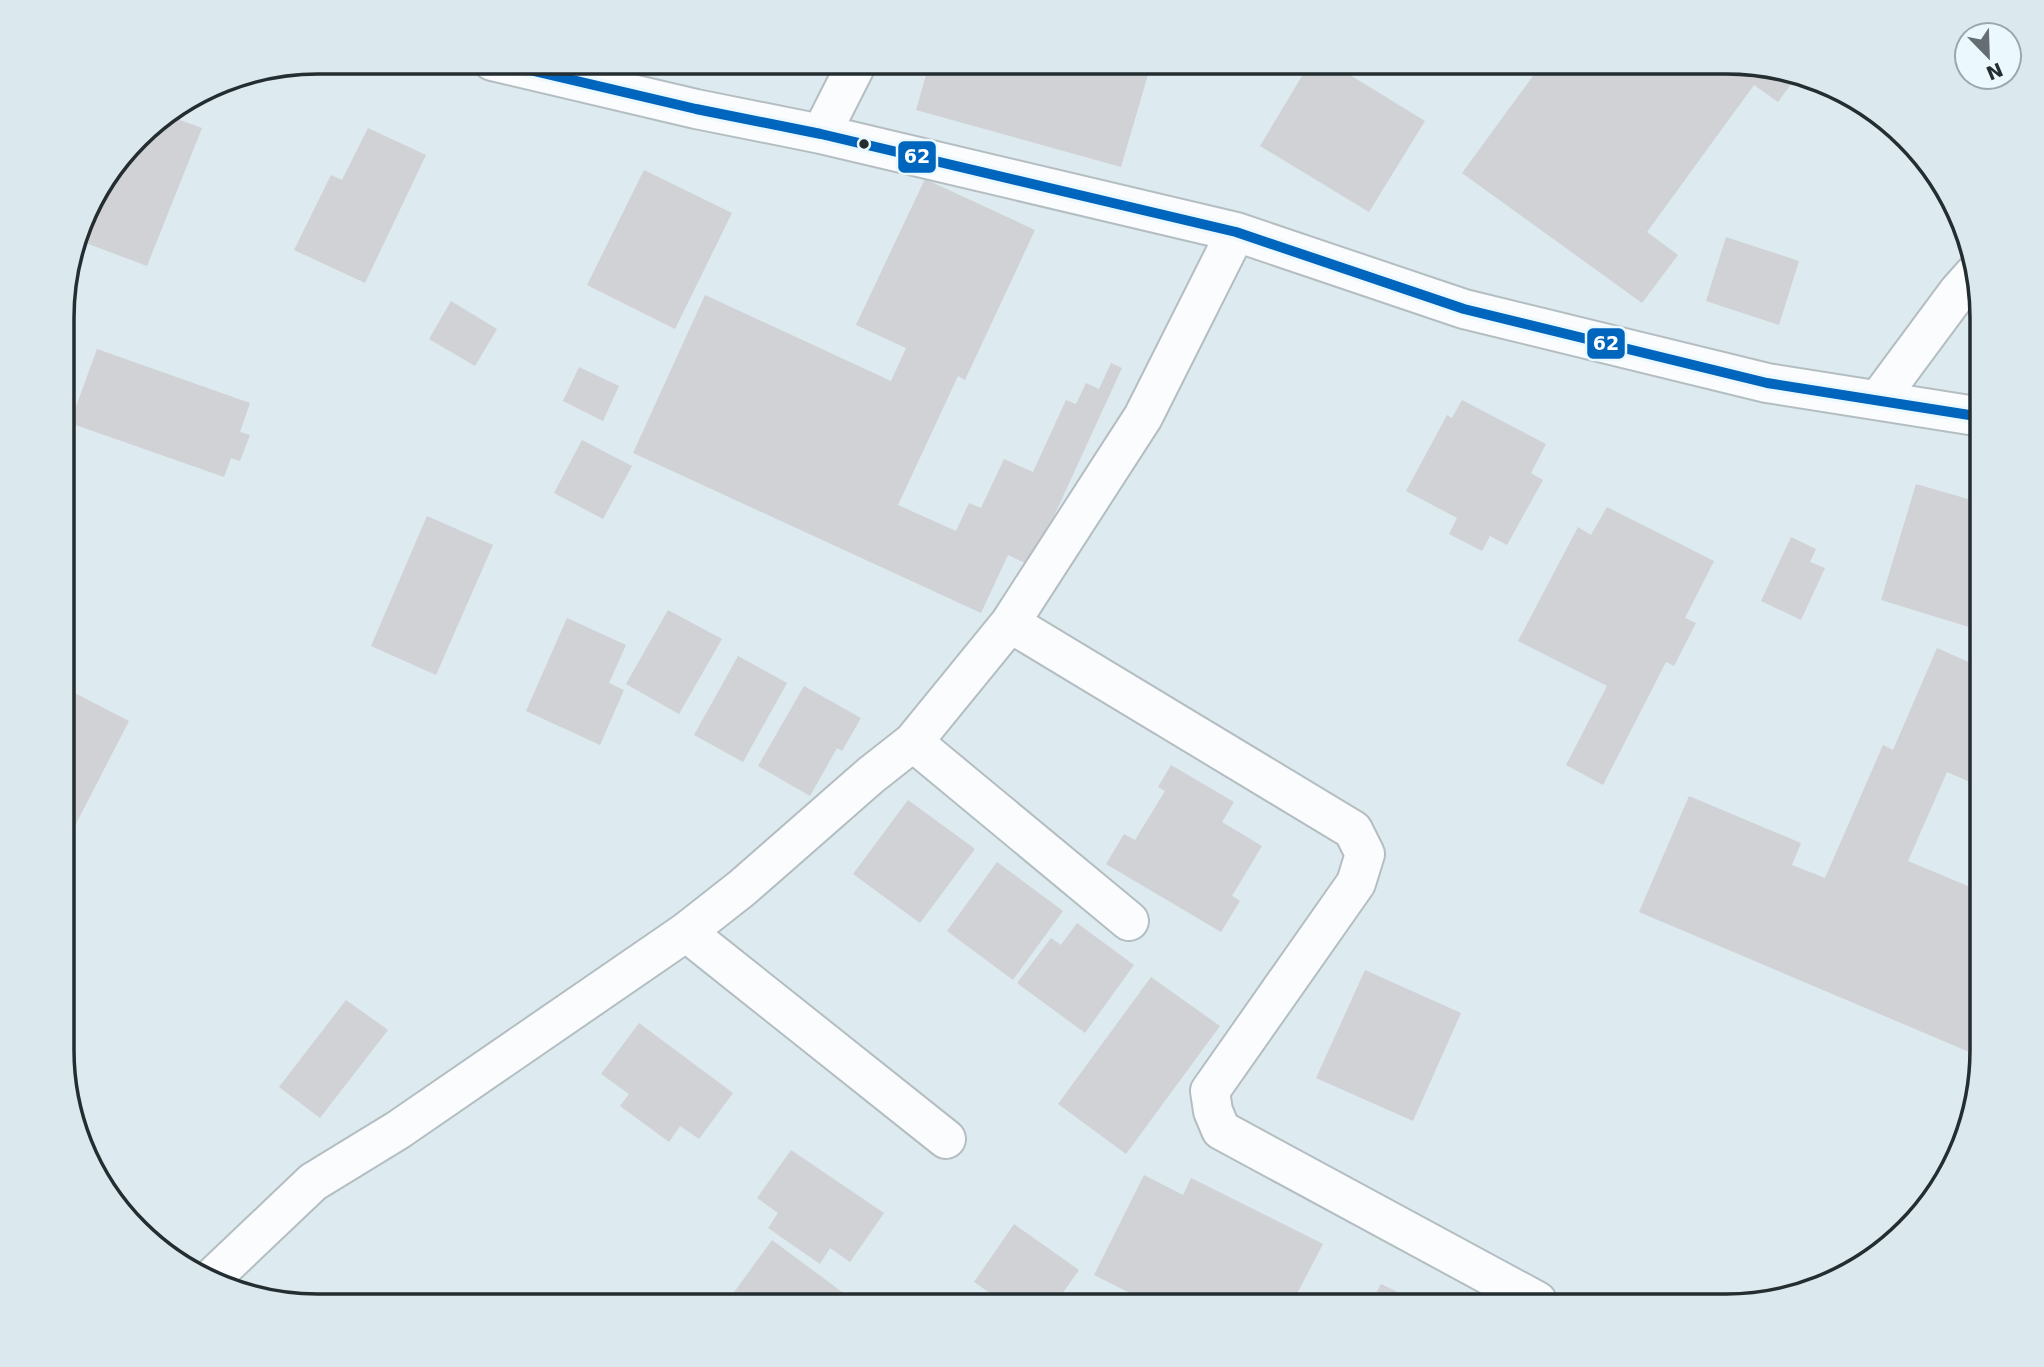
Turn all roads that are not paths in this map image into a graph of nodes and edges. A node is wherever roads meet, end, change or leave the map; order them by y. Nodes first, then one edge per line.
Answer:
1 (547, 74) edge
2 (851, 74) edge
3 (821, 134) junction
4 (1236, 232) junction
5 (1967, 281) edge
6 (1878, 400) junction
7 (1970, 415) edge
8 (1010, 623) junction
9 (913, 742) junction
10 (1129, 921) dead end
11 (686, 932) junction
12 (946, 1139) dead end
13 (219, 1272) edge
14 (1523, 1293) edge

1 - 3 street
2 - 3 street
3 - 4 street
4 - 6 street
4 - 8 street
5 - 6 street
6 - 7 street
8 - 9 street
8 - 14 street
9 - 10 street
9 - 11 street
11 - 12 street
11 - 13 street

